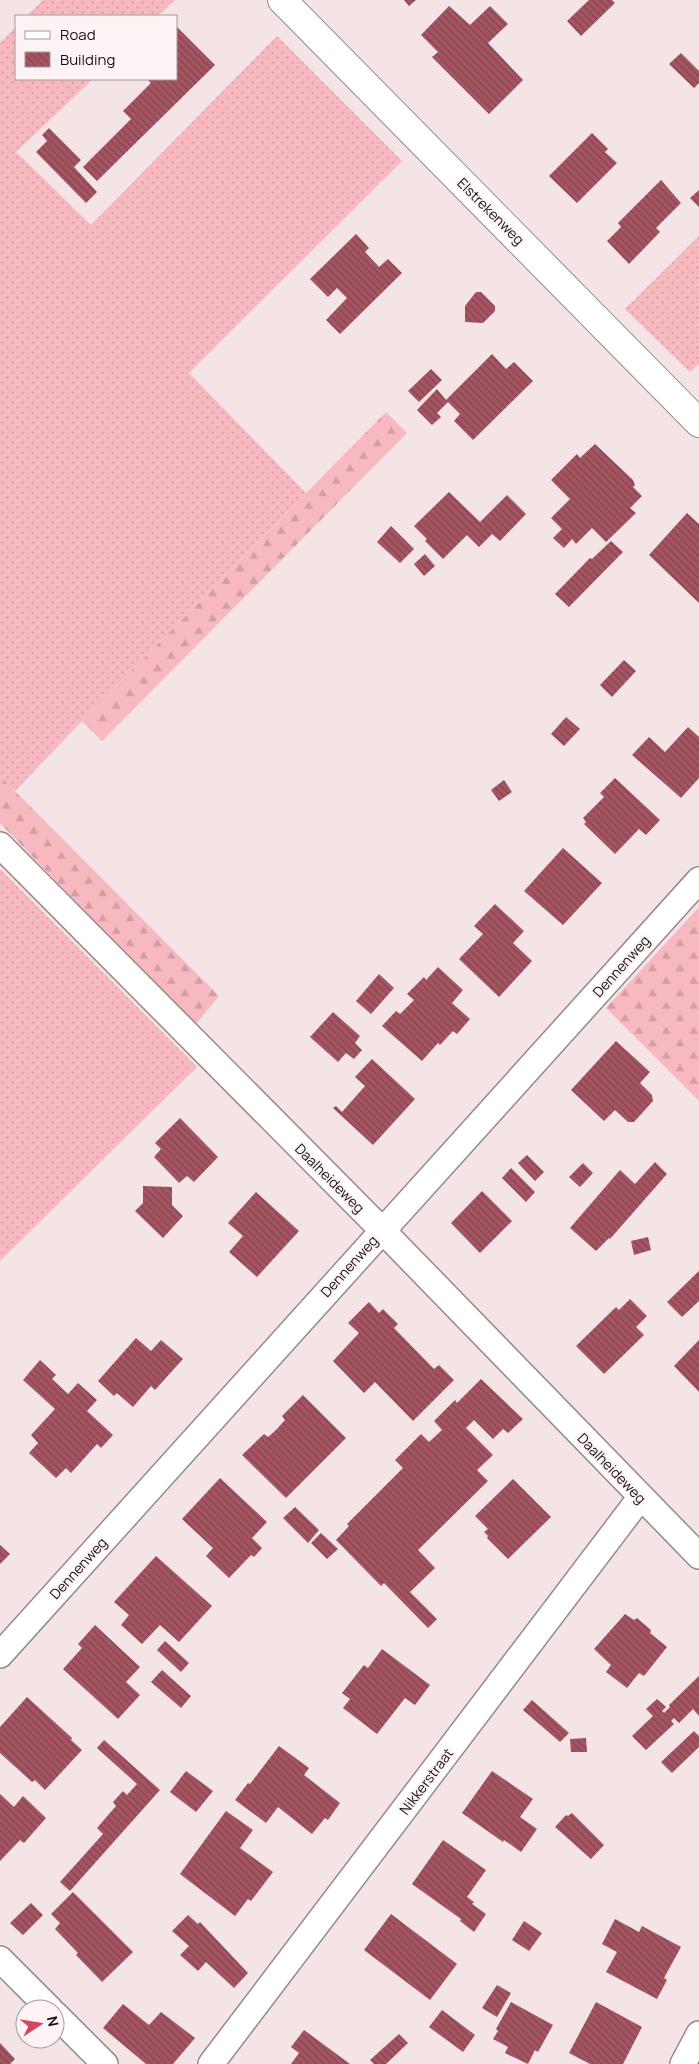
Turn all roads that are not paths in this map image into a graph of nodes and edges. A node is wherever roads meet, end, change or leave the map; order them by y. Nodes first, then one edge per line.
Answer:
1 (282, 0) edge
2 (699, 423) edge
3 (0, 845) edge
4 (699, 880) edge
5 (382, 1230) junction
6 (640, 1498) junction
7 (699, 1556) edge
8 (0, 1655) edge
9 (0, 1959) edge
10 (40, 1999) edge
11 (65, 2024) edge
12 (699, 2034) edge
13 (105, 2064) edge
14 (211, 2064) edge
15 (683, 2064) edge

1 - 2 street, Elstrekenweg
3 - 5 street, Daalheideweg
4 - 5 street, Dennenweg
5 - 6 street, Daalheideweg
5 - 8 street, Dennenweg
6 - 7 street, Daalheideweg
6 - 14 street, Nikkerstraat
9 - 10 street
11 - 13 street
12 - 15 street

